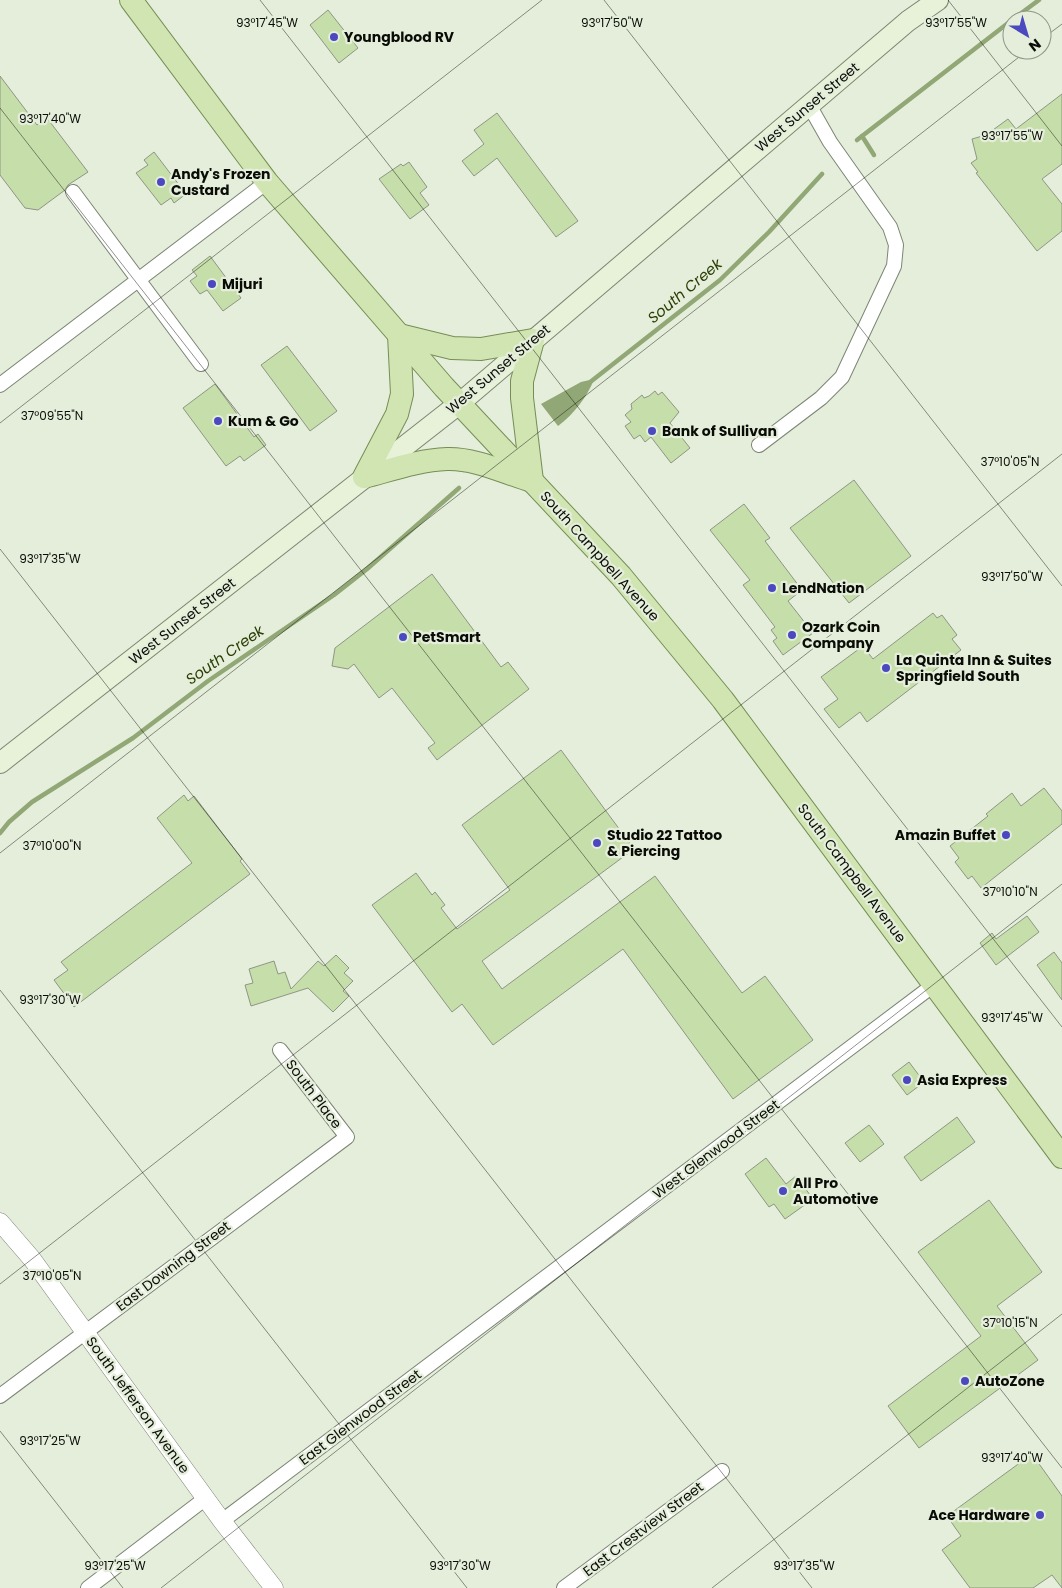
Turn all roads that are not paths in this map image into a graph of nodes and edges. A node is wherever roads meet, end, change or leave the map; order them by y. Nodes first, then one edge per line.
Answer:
1 (130, 0) edge
2 (938, 0) edge
3 (809, 105) junction
4 (267, 182) junction
5 (72, 192) dead end
6 (139, 280) junction
7 (399, 334) junction
8 (533, 340) junction
9 (201, 364) dead end
10 (0, 385) edge
11 (460, 403) junction
12 (759, 445) dead end
13 (364, 477) junction
14 (532, 481) junction
15 (0, 763) edge
16 (935, 984) junction
17 (280, 1050) dead end
18 (347, 1137) joint
19 (1062, 1156) edge
20 (0, 1222) edge
21 (497, 1313) joint
22 (85, 1332) junction
23 (0, 1396) edge
24 (722, 1471) dead end
25 (206, 1498) junction
26 (222, 1521) junction
27 (88, 1588) edge
28 (274, 1588) edge
29 (564, 1588) edge

1 - 4 main road, South Campbell Avenue
2 - 3 main road, West Sunset Street
3 - 8 main road, West Sunset Street
3 - 12 street
4 - 6 street
4 - 7 main road, South Campbell Avenue
5 - 6 street
6 - 9 street
6 - 10 street
7 - 8 main road
7 - 11 main road, South Campbell Avenue
7 - 13 main road
8 - 11 main road, West Sunset Street
8 - 14 main road
11 - 13 main road, West Sunset Street
11 - 14 main road, South Campbell Avenue
13 - 14 main road
13 - 15 main road, West Sunset Street
14 - 16 main road, South Campbell Avenue
16 - 19 main road, South Campbell Avenue
16 - 21 street, West Glenwood Street
17 - 18 street, South Place
18 - 22 street, East Downing Street
20 - 22 street, South Jefferson Avenue
21 - 26 street, East Glenwood Street
22 - 23 street, East Downing Street
22 - 25 street, South Jefferson Avenue
24 - 29 street, East Crestview Street
25 - 26 street, South Jefferson Avenue
25 - 27 street
26 - 28 street, South Jefferson Avenue

